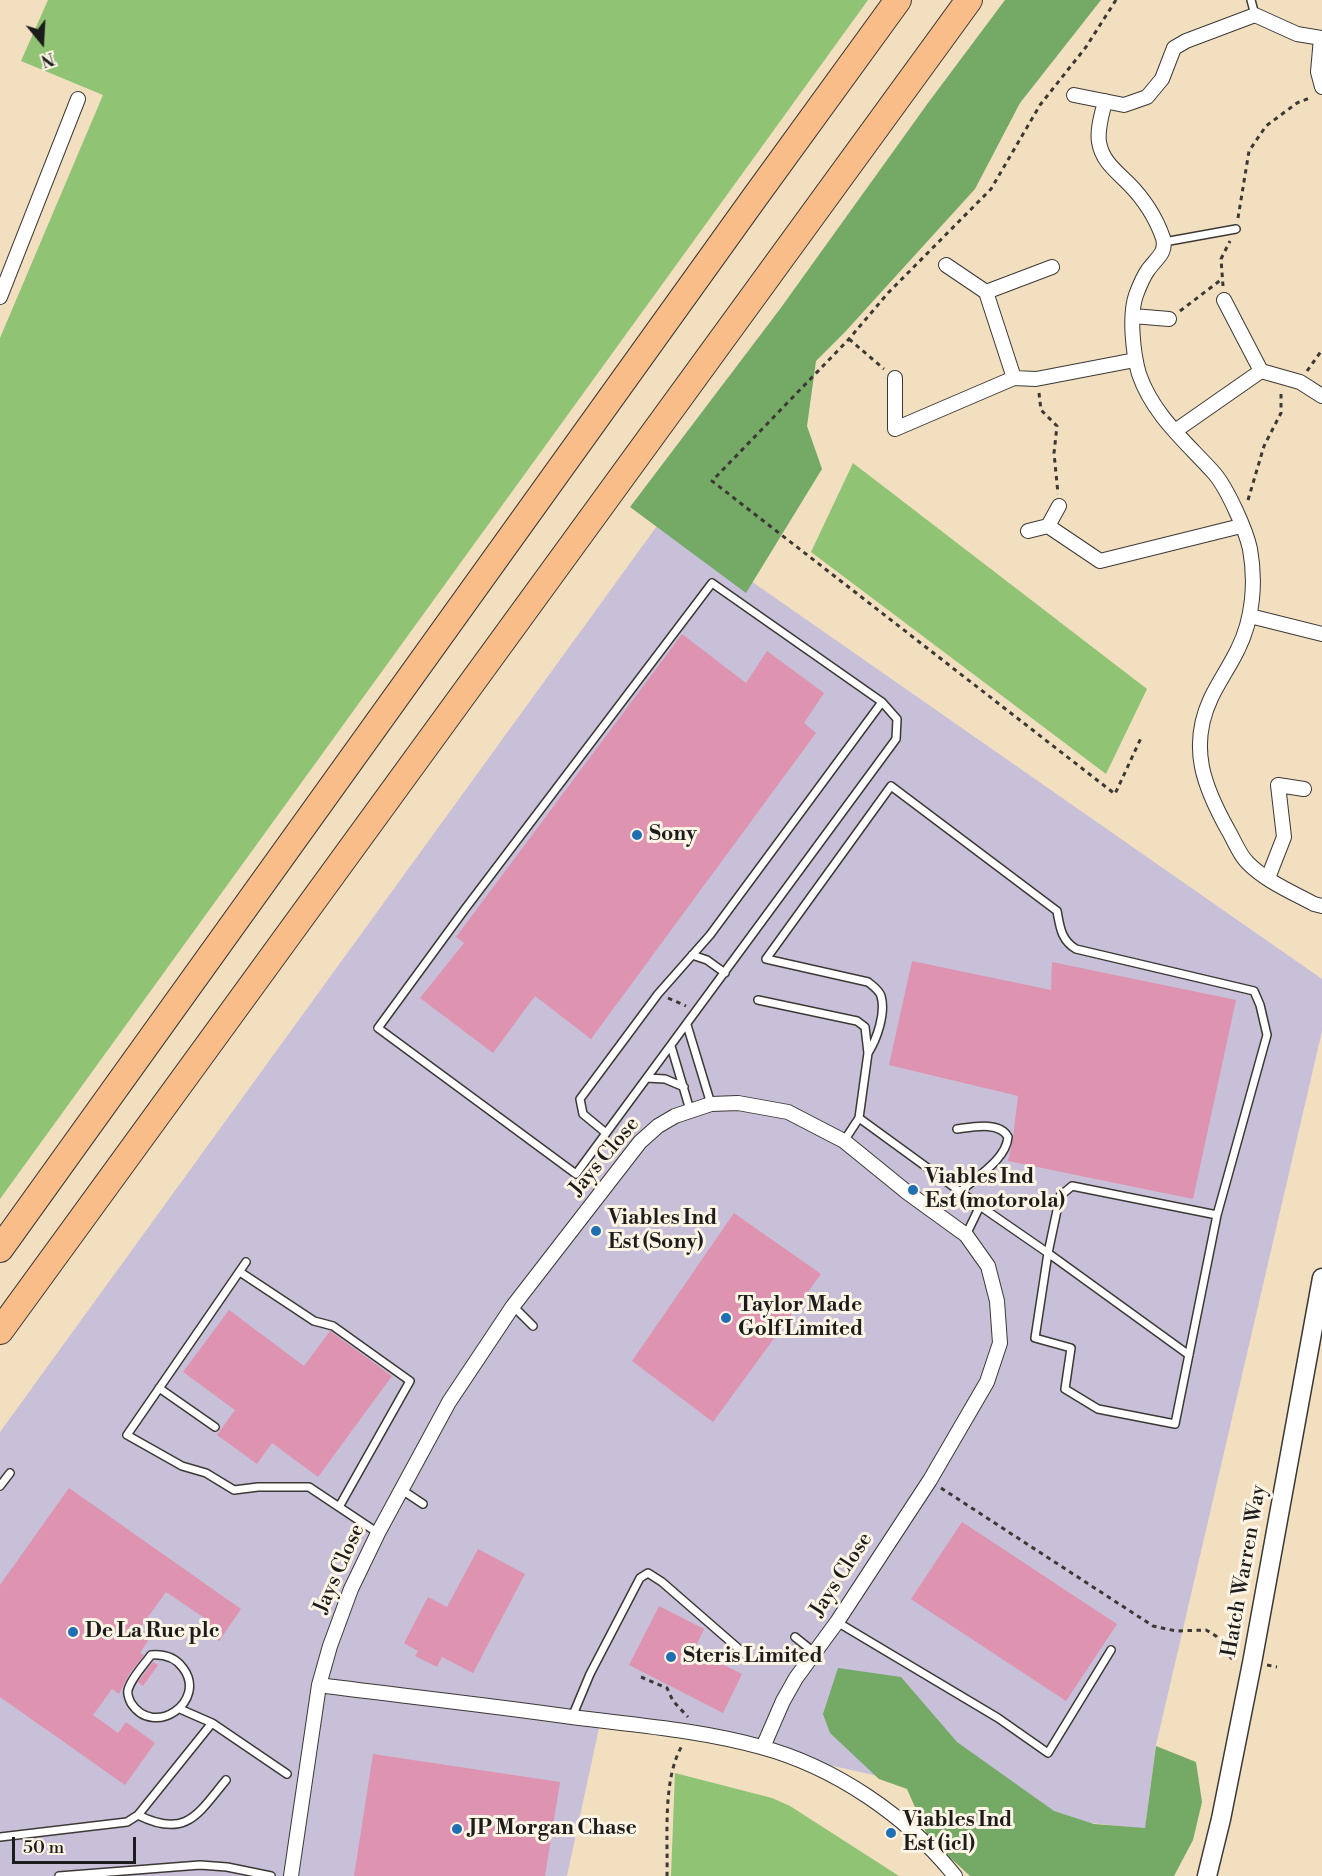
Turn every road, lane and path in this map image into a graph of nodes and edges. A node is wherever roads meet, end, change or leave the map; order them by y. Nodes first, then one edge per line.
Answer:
1 (898, 0) edge
2 (969, 0) edge
3 (1116, 0) edge
4 (1251, 0) edge
5 (1256, 15) junction
6 (1321, 38) edge
7 (1318, 92) edge
8 (1074, 95) dead end
9 (78, 99) dead end
10 (1105, 101) junction
11 (1236, 229) junction
12 (1164, 242) junction
13 (946, 265) dead end
14 (1053, 267) dead end
15 (1222, 279) junction
16 (986, 292) junction
17 (0, 297) edge
18 (1224, 300) joint
19 (1133, 316) junction
20 (1169, 319) joint
21 (849, 339) junction
22 (1322, 350) edge
23 (1135, 360) junction
24 (1261, 371) junction
25 (1282, 376) junction
26 (895, 378) joint
27 (1014, 378) junction
28 (1036, 379) junction
29 (1300, 382) junction
30 (1322, 396) edge
31 (1175, 431) junction
32 (1059, 506) joint
33 (1047, 526) junction
34 (1241, 526) junction
35 (1028, 531) dead end
36 (1250, 616) junction
37 (1322, 634) edge
38 (882, 702) junction
39 (1141, 738) dead end
40 (1304, 789) dead end
41 (1268, 878) junction
42 (1322, 906) edge
43 (692, 955) junction
44 (725, 973) junction
45 (658, 994) junction
46 (758, 1000) dead end
47 (696, 1011) junction
48 (687, 1025) junction
49 (671, 1046) junction
50 (868, 1053) junction
51 (647, 1078) junction
52 (684, 1087) junction
53 (711, 1104) junction
54 (690, 1110) junction
55 (859, 1118) junction
56 (957, 1129) dead end
57 (606, 1133) junction
58 (844, 1141) junction
59 (960, 1192) junction
60 (980, 1206) junction
61 (1216, 1215) junction
62 (966, 1234) junction
63 (0, 1249) edge
64 (1048, 1253) junction
65 (246, 1262) dead end
66 (240, 1272) junction
67 (1322, 1278) edge
68 (513, 1306) junction
69 (532, 1326) dead end
70 (0, 1332) edge
71 (1189, 1355) junction
72 (159, 1388) junction
73 (215, 1427) dead end
74 (10, 1473) dead end
75 (0, 1486) edge
76 (940, 1487) dead end
77 (402, 1490) junction
78 (423, 1504) dead end
79 (339, 1507) junction
80 (378, 1533) junction
81 (837, 1622) junction
82 (795, 1637) dead end
83 (1111, 1650) dead end
84 (815, 1653) junction
85 (747, 1656) dead end
86 (1238, 1660) dead end
87 (641, 1677) dead end
88 (319, 1685) junction
89 (180, 1709) junction
90 (572, 1717) junction
91 (691, 1720) dead end
92 (212, 1723) junction
93 (763, 1747) junction
94 (676, 1755) dead end
95 (287, 1774) dead end
96 (225, 1780) dead end
97 (138, 1815) junction
98 (0, 1837) edge
99 (112, 1874) edge
100 (1208, 1874) edge
101 (59, 1876) edge
102 (272, 1876) edge
103 (291, 1876) edge
104 (667, 1876) edge
105 (955, 1876) edge

1 - 63 highway
2 - 70 highway
3 - 21 path
4 - 5 lane
5 - 6 street
5 - 10 street
6 - 7 street
7 - 11 path
8 - 10 street
9 - 17 street
10 - 12 street
11 - 12 lane
11 - 15 path
12 - 19 street
13 - 16 street
14 - 16 street
15 - 18 path
15 - 20 path
16 - 27 street
18 - 24 street
19 - 20 street
19 - 23 street
21 - 26 path
21 - 39 path
22 - 29 path
23 - 28 street
23 - 31 street
24 - 25 street
24 - 31 street
25 - 29 street
25 - 34 path
26 - 27 street
27 - 28 street
28 - 32 path
29 - 30 street
31 - 34 street
32 - 33 street
33 - 34 street
33 - 35 street
34 - 36 street
36 - 37 street
36 - 41 street
38 - 43 lane
38 - 44 lane
38 - 57 lane
40 - 41 street
41 - 42 street
43 - 44 lane
43 - 45 lane
44 - 47 lane
45 - 47 path
45 - 57 lane
46 - 50 lane
47 - 48 lane
48 - 49 lane
48 - 53 lane
49 - 51 lane
49 - 52 lane
50 - 55 lane
50 - 61 lane
51 - 52 lane
51 - 57 lane
52 - 54 lane
53 - 54 street, Jays Close
53 - 58 street, Jays Close
54 - 68 street, Jays Close
55 - 58 lane
55 - 59 lane
56 - 59 lane
58 - 62 street, Jays Close
59 - 60 lane
60 - 62 lane
60 - 64 lane
61 - 64 lane
61 - 71 lane
62 - 81 street, Jays Close
64 - 71 lane
64 - 71 lane
65 - 66 lane
66 - 72 lane
66 - 79 lane
67 - 100 street, Hatch Warren Way
68 - 69 lane
68 - 77 street, Jays Close
72 - 73 lane
72 - 79 lane
74 - 75 lane
76 - 86 path
77 - 78 lane
77 - 80 street, Jays Close
79 - 80 lane
80 - 88 street, Jays Close
81 - 83 lane
81 - 84 street, Jays Close
82 - 84 lane
84 - 93 street, Jays Close
85 - 90 lane
87 - 91 path
88 - 90 street
88 - 103 street, Jays Close
89 - 89 lane
89 - 92 lane
90 - 93 street
92 - 95 lane
92 - 97 lane
93 - 105 street
94 - 104 path
96 - 97 lane
97 - 98 lane
99 - 101 lane
99 - 102 lane

